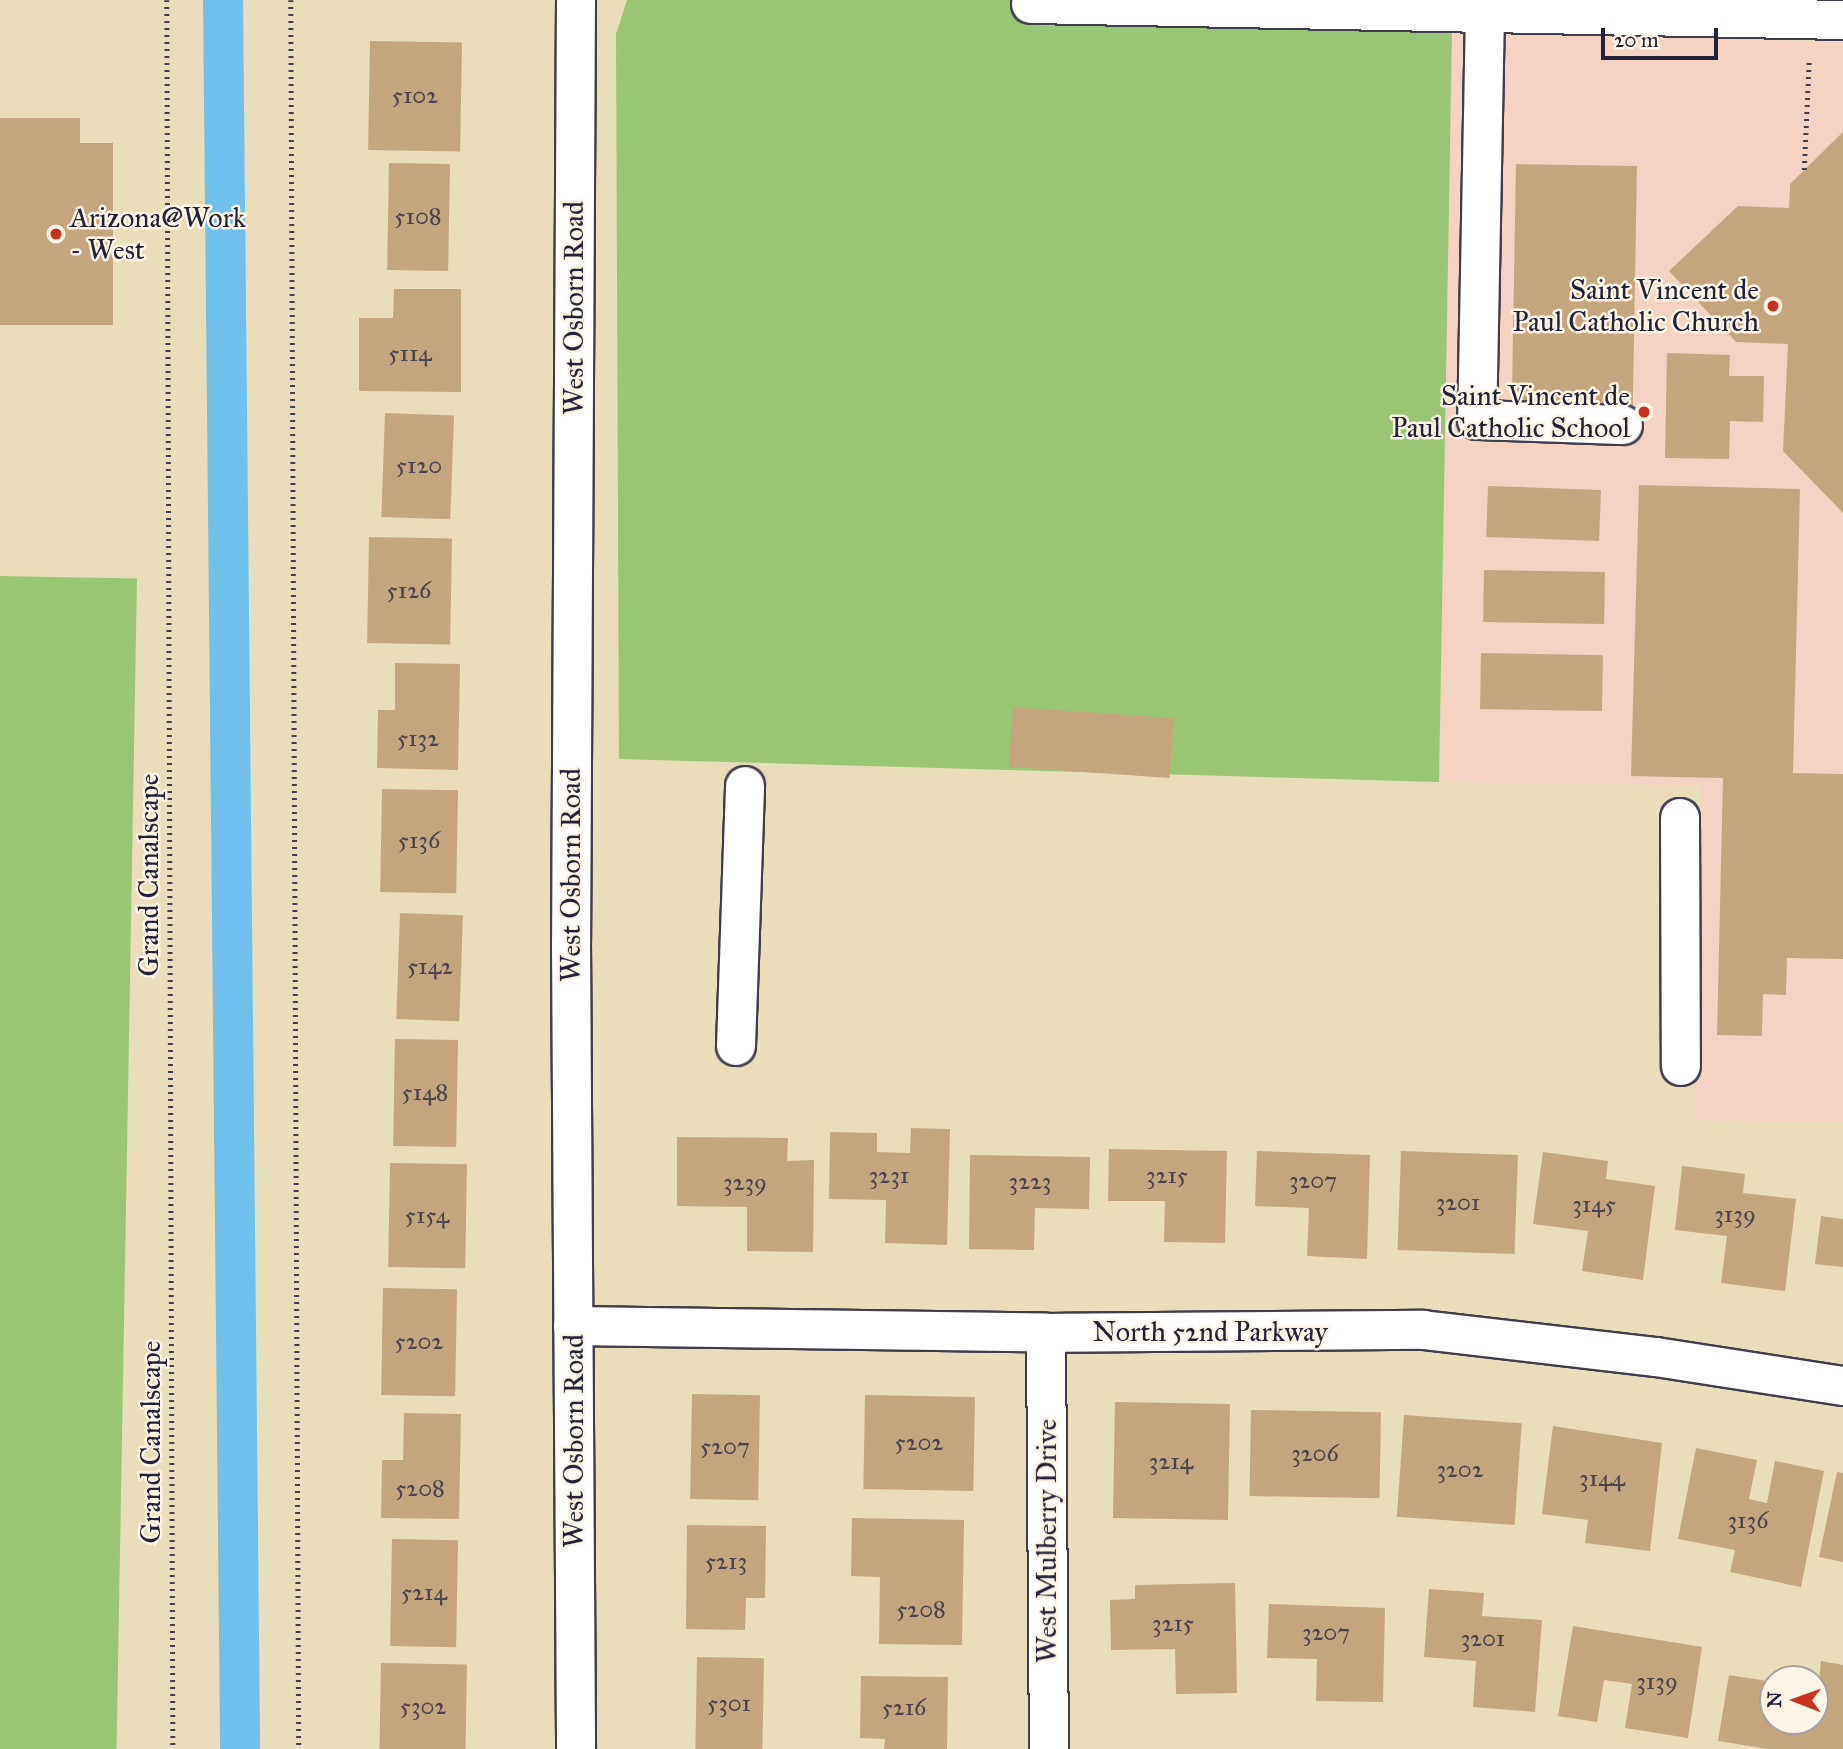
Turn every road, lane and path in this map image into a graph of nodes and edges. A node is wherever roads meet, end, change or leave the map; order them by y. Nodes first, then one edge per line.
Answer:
1 (167, 0) edge
2 (291, 0) edge
3 (576, 0) edge
4 (1031, 4) dead end
5 (1292, 4) edge
6 (1485, 12) junction
7 (1827, 20) edge
8 (1804, 170) dead end
9 (1623, 425) dead end
10 (745, 786) dead end
11 (1680, 818) dead end
12 (736, 1046) dead end
13 (1681, 1066) dead end
14 (573, 1326) junction
15 (1046, 1333) junction
16 (1843, 1386) edge
17 (173, 1749) edge
18 (299, 1749) edge
19 (576, 1749) edge
20 (1049, 1749) edge

1 - 17 path, Grand Canalscape
2 - 18 path
3 - 14 street, West Osborn Road
4 - 5 street
5 - 6 street
6 - 7 street
6 - 9 street
7 - 8 path
10 - 12 street
11 - 13 street
14 - 15 street, North 52nd Parkway
14 - 19 street, West Osborn Road
15 - 16 street, North 52nd Parkway
15 - 20 street, West Mulberry Drive

